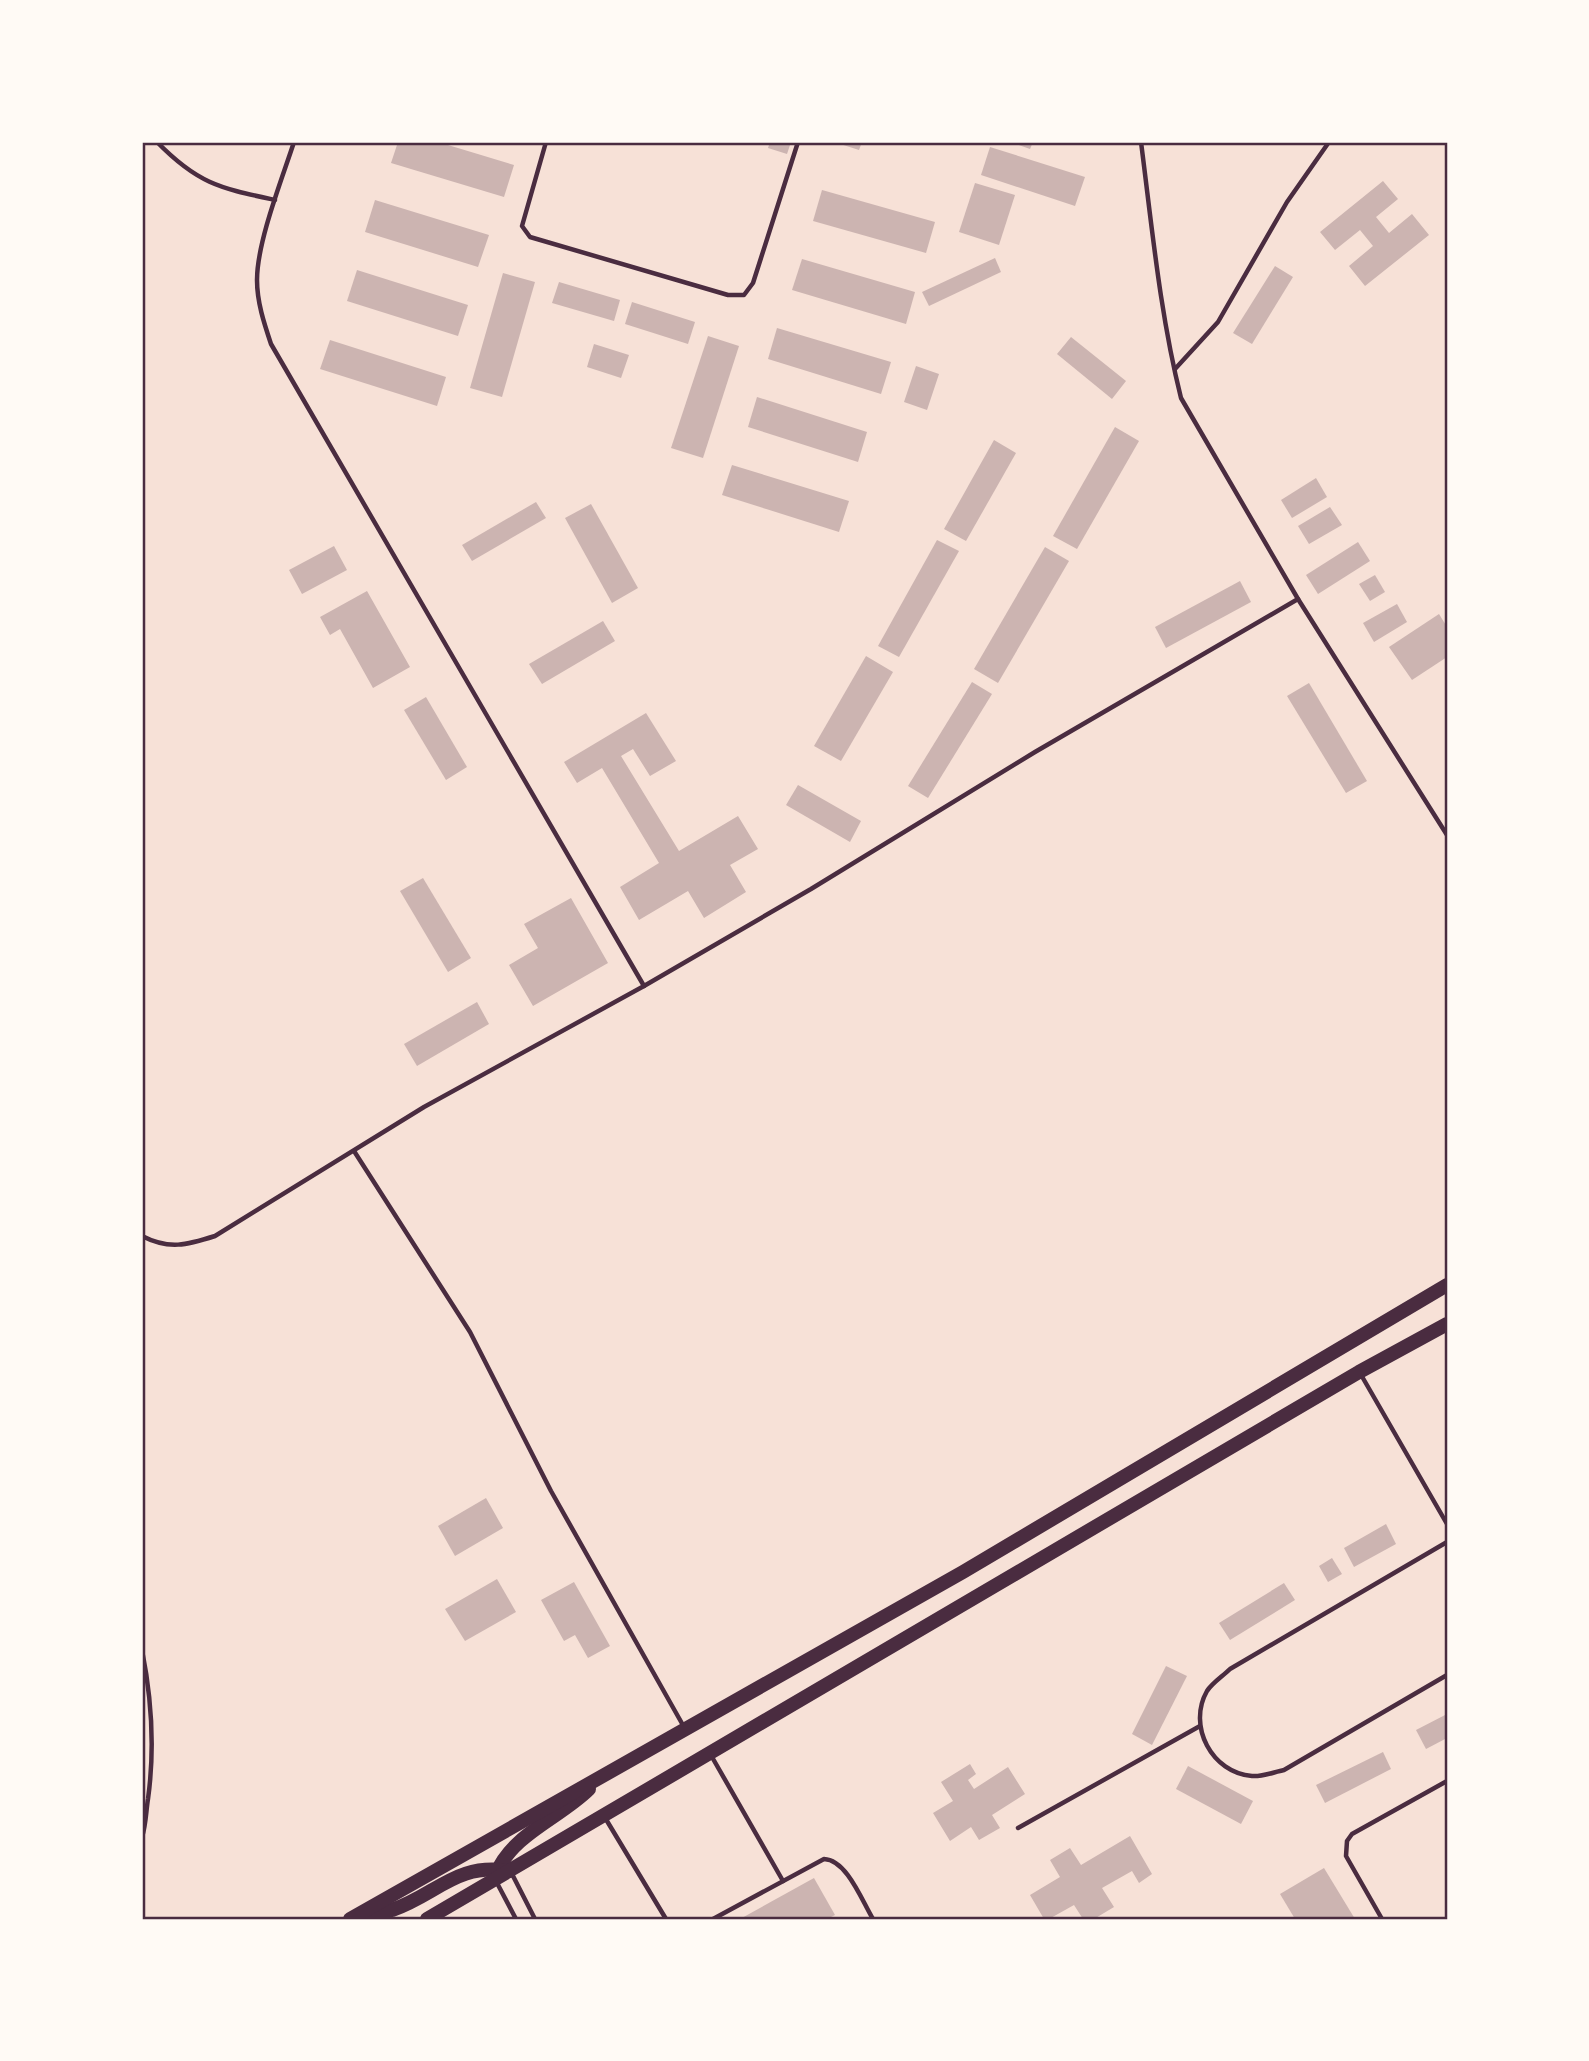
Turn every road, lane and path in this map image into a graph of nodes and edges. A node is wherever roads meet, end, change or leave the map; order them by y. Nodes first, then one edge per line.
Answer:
1 (157, 142) edge
2 (294, 142) edge
3 (546, 142) edge
4 (798, 142) edge
5 (1141, 142) edge
6 (1329, 142) edge
7 (275, 200) junction
8 (1174, 370) junction
9 (1298, 600) junction
10 (1447, 835) edge
11 (644, 986) junction
12 (354, 1152) junction
13 (142, 1236) edge
14 (1447, 1284) edge
15 (1447, 1324) edge
16 (1359, 1372) junction
17 (1447, 1524) edge
18 (1447, 1542) edge
19 (142, 1650) edge
20 (1447, 1675) edge
21 (1200, 1726) junction
22 (685, 1728) junction
23 (710, 1753) junction
24 (602, 1775) junction
25 (1447, 1781) edge
26 (604, 1815) junction
27 (1018, 1828) dead end
28 (142, 1837) edge
29 (501, 1872) junction
30 (783, 1881) junction
31 (351, 1918) edge
32 (428, 1919) edge
33 (516, 1919) edge
34 (535, 1919) edge
35 (666, 1919) edge
36 (713, 1919) edge
37 (873, 1919) edge
38 (1382, 1919) edge

1 - 7 lane
2 - 7 lane
3 - 4 lane
5 - 8 lane
6 - 8 lane
7 - 11 lane
8 - 9 lane
9 - 10 lane
9 - 11 lane
11 - 12 lane
12 - 13 lane
12 - 22 lane
14 - 22 main road
15 - 16 main road
16 - 17 lane
16 - 23 main road
18 - 21 lane
19 - 28 lane
20 - 21 lane
21 - 27 lane
22 - 24 main road
23 - 26 main road
23 - 30 lane
24 - 29 main road
24 - 31 main road
25 - 38 lane
26 - 29 main road
26 - 35 lane
29 - 31 main road
29 - 32 main road
29 - 33 lane
29 - 34 lane
30 - 36 lane
30 - 37 lane

